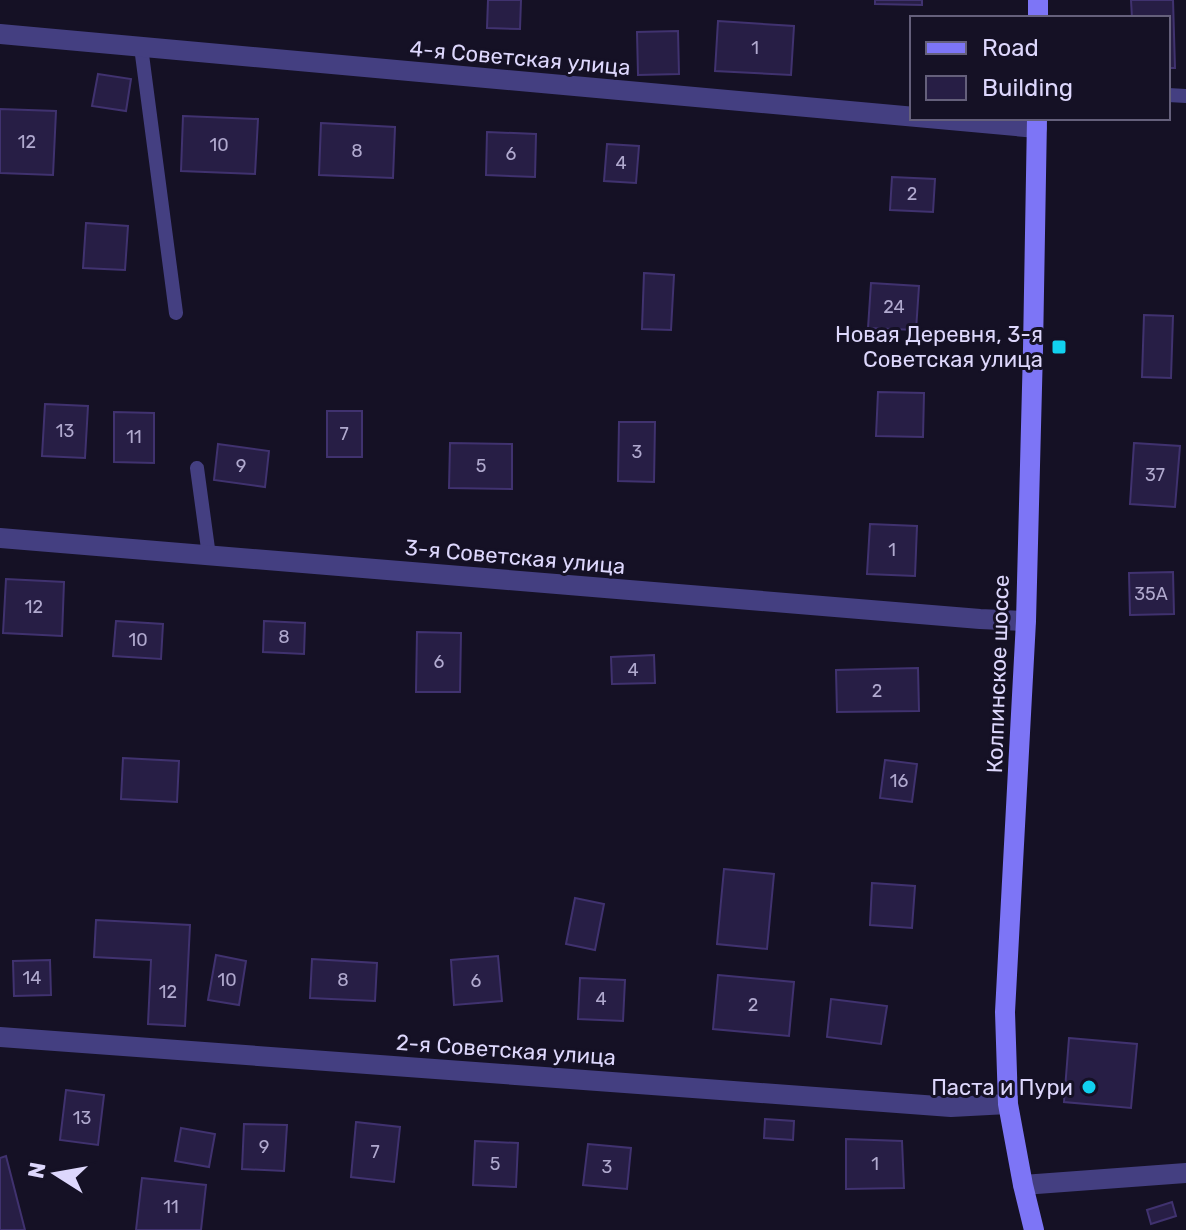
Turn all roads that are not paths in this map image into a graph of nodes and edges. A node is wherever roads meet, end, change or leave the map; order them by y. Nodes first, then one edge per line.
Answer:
1 (0, 34) edge
2 (141, 47) junction
3 (910, 112) edge
4 (1002, 120) edge
5 (1037, 123) edge
6 (176, 313) dead end
7 (197, 468) dead end
8 (0, 538) edge
9 (209, 556) junction
10 (1026, 621) junction
11 (0, 1037) edge
12 (1008, 1104) junction
13 (1186, 1173) edge
14 (1023, 1185) junction
15 (1034, 1230) edge

1 - 2 street, 4-я Советская улица
2 - 3 street, 4-я Советская улица
2 - 6 lane
4 - 5 street, 4-я Советская улица
5 - 10 main road, Колпинское шоссе
7 - 9 lane
8 - 9 street, 3-я Советская улица
9 - 10 street, 3-я Советская улица
10 - 12 main road, Колпинское шоссе
11 - 12 street, 2-я Советская улица
12 - 14 main road, Колпинское шоссе
13 - 14 street
14 - 15 main road, Колпинское шоссе

